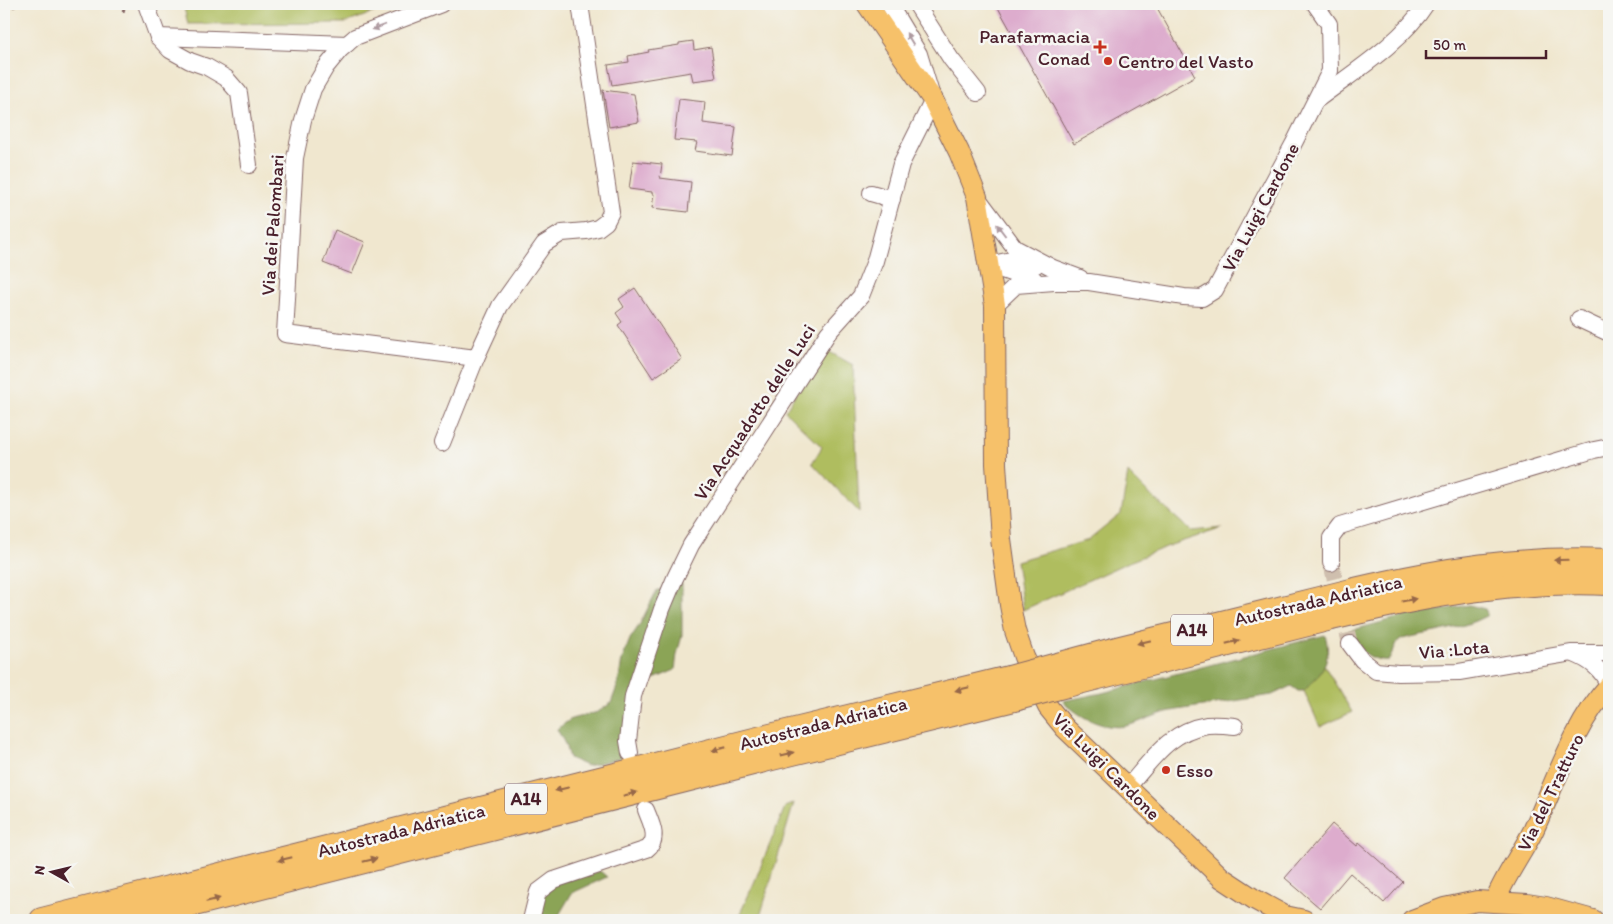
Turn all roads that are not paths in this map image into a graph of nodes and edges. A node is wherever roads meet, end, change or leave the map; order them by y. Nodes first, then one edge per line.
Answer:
1 (146, 4) edge
2 (442, 4) edge
3 (580, 4) edge
4 (867, 4) edge
5 (889, 4) edge
6 (916, 4) edge
7 (1315, 4) edge
8 (1426, 4) edge
9 (158, 38) junction
10 (347, 44) junction
11 (978, 93) dead end
12 (934, 100) junction
13 (1314, 102) junction
14 (249, 165) dead end
15 (871, 193) dead end
16 (977, 197) junction
17 (892, 199) junction
18 (988, 265) junction
19 (1054, 275) junction
20 (995, 305) junction
21 (1579, 319) dead end
22 (1609, 333) edge
23 (476, 358) junction
24 (442, 442) dead end
25 (1609, 447) edge
26 (1609, 561) edge
27 (1331, 563) tunnel mouth
28 (1609, 583) edge
29 (1359, 601) junction
30 (1350, 644) tunnel mouth
31 (1572, 653) junction
32 (1609, 653) edge
33 (1609, 686) edge
34 (1013, 688) junction
35 (1235, 726) dead end
36 (630, 753) dead end
37 (1127, 788) junction
38 (646, 810) dead end
39 (1495, 901) junction
40 (1417, 919) edge
41 (42, 920) edge
42 (132, 920) edge
43 (531, 920) edge
44 (1304, 920) edge
45 (1592, 920) edge

1 - 9 street
2 -> 10 street, Via dei Palombari
3 - 23 street
4 - 12 main road, Via Luigi Cardone
12 -> 5 street, Via Luigi Cardone
6 - 11 street
7 - 13 street, Via Luigi Cardone
8 - 13 street
9 - 10 street
9 - 14 street
10 - 23 street, Via dei Palombari
12 - 16 main road, Via Luigi Cardone
12 - 17 street, Via Acquadotto delle Luci
13 - 19 street, Via Luigi Cardone
15 - 17 street
16 - 18 main road, Via Luigi Cardone
19 -> 16 street, Via Luigi Cardone
17 - 36 street, Via Acquadotto delle Luci
18 - 19 street, Via Luigi Cardone
18 - 20 main road, Via Luigi Cardone
19 - 20 street, Via Luigi Cardone
20 - 37 main road, Via Luigi Cardone
21 - 22 street
23 - 24 street
25 - 27 street
26 -> 29 highway, Autostrada Adriatica / A14
29 -> 28 highway, Autostrada Adriatica / A14
29 - 34 highway, Autostrada Adriatica / A14, bridge
30 - 31 street, Via :Lota
31 - 32 street, Via :Lota
31 - 33 street
33 - 39 main road, Via del Tratturo
34 -> 41 highway, Autostrada Adriatica / A14
42 -> 34 highway, Autostrada Adriatica / A14
35 - 37 street
37 - 44 main road, Via Luigi Cardone
38 - 43 street
39 - 40 main road
39 - 45 main road

